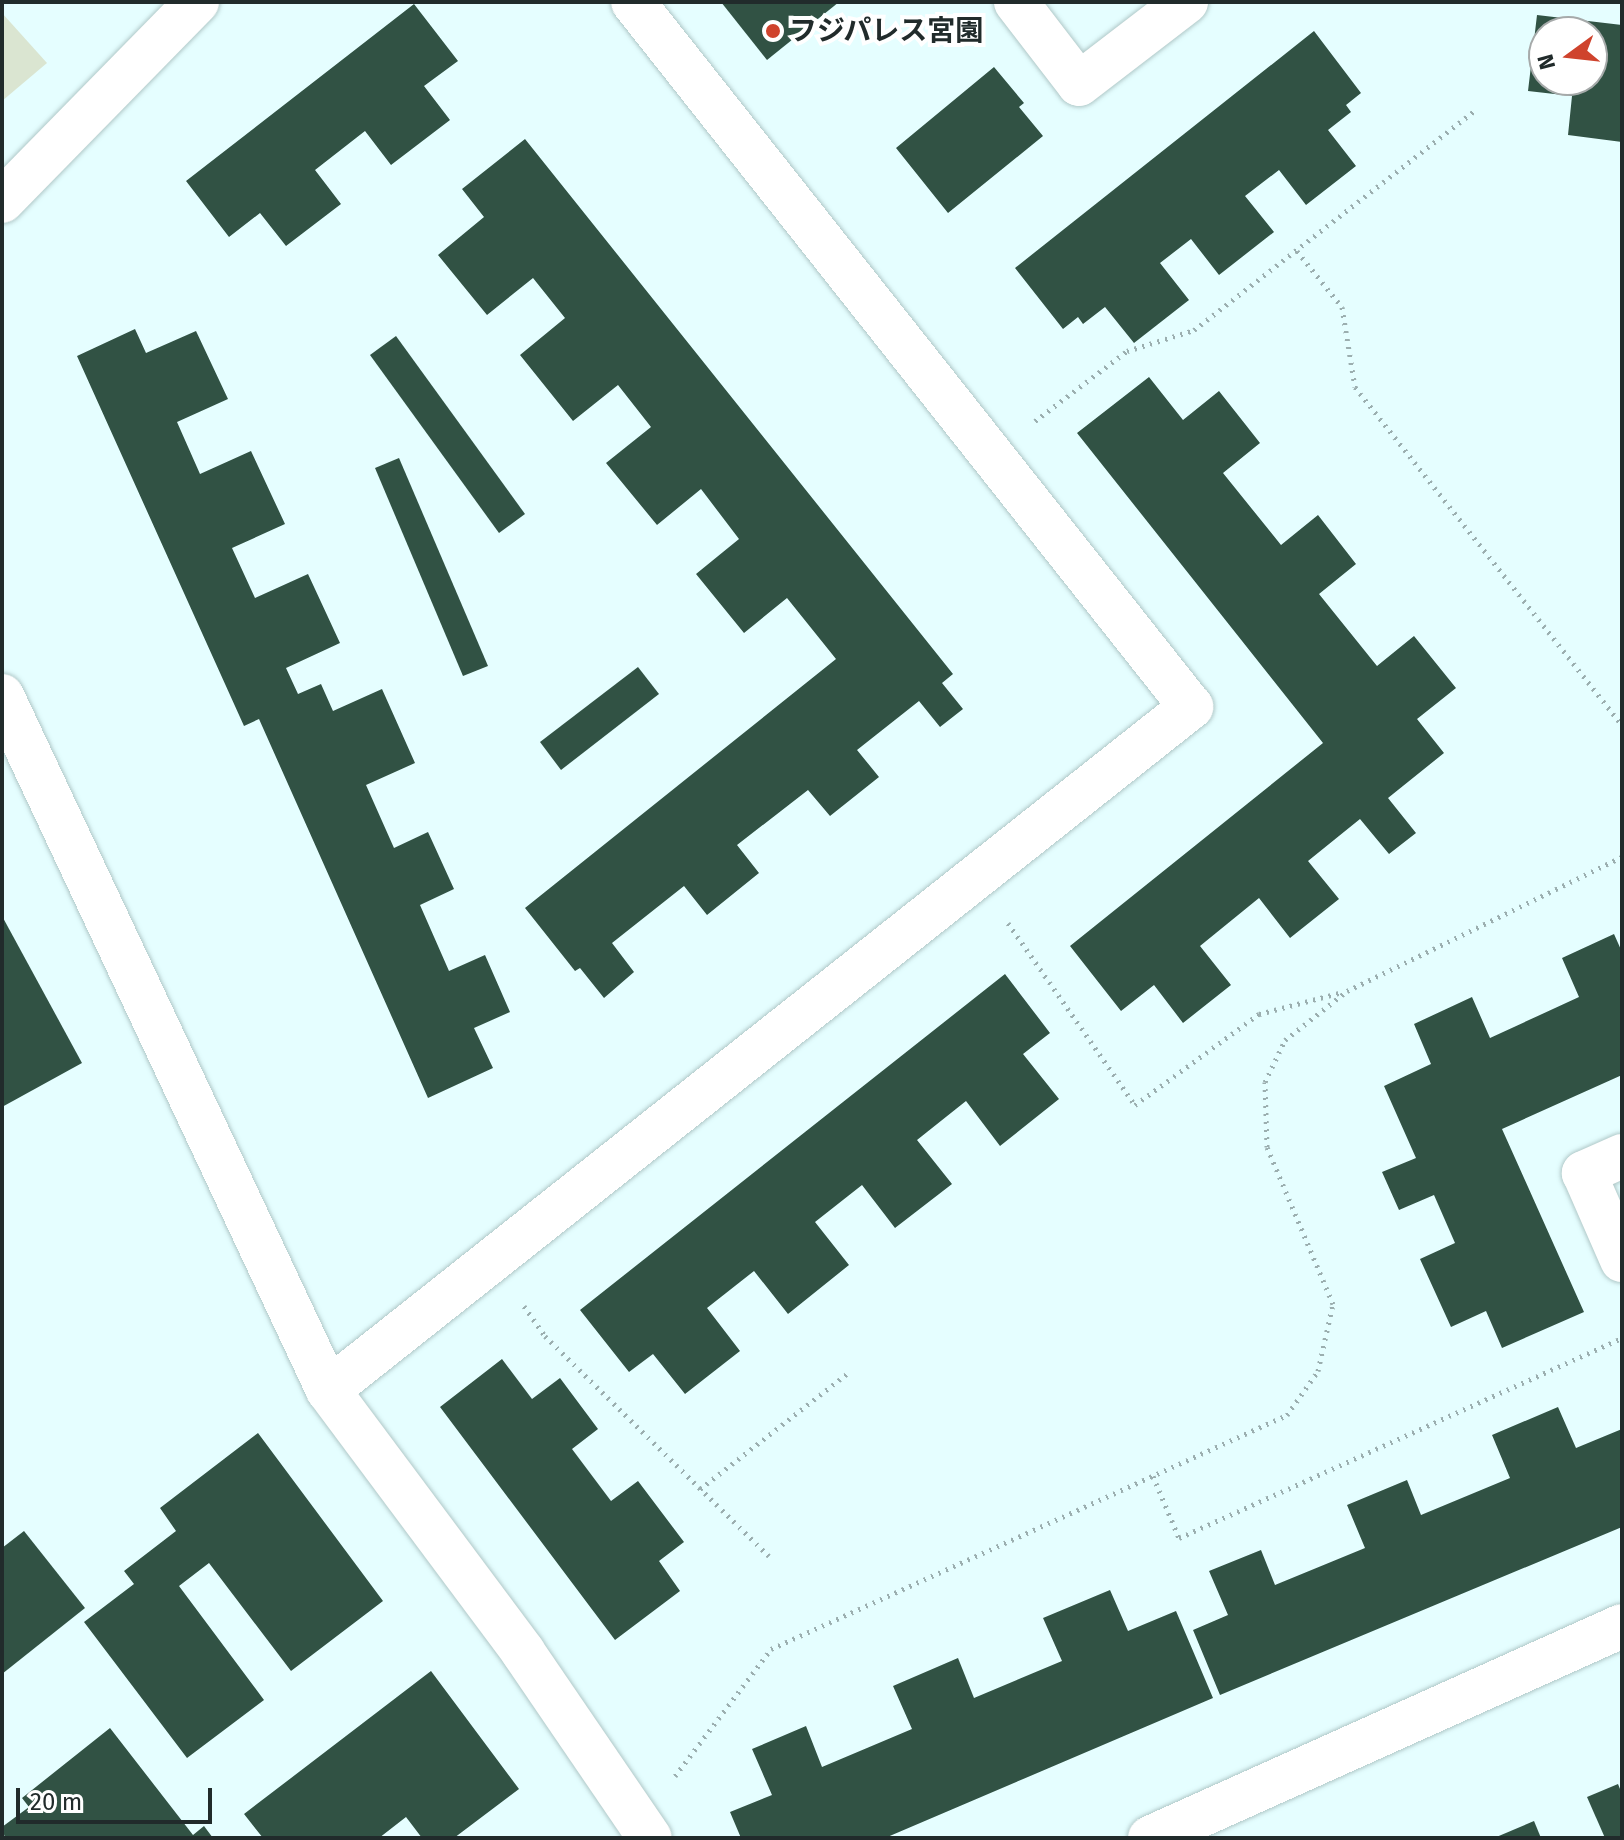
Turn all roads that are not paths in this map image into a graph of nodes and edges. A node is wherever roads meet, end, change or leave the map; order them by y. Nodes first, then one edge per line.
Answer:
1 (197, 2) edge
2 (633, 2) edge
3 (1016, 2) edge
4 (1186, 2) edge
5 (2, 201) edge
6 (2, 696) edge
7 (1622, 1156) edge
8 (1622, 1260) edge
9 (328, 1390) junction
10 (1622, 1626) edge
11 (645, 1830) edge
12 (1150, 1838) edge

1 - 5 street
2 - 9 street
3 - 4 street
6 - 9 street
7 - 8 street
9 - 11 street
10 - 12 street

